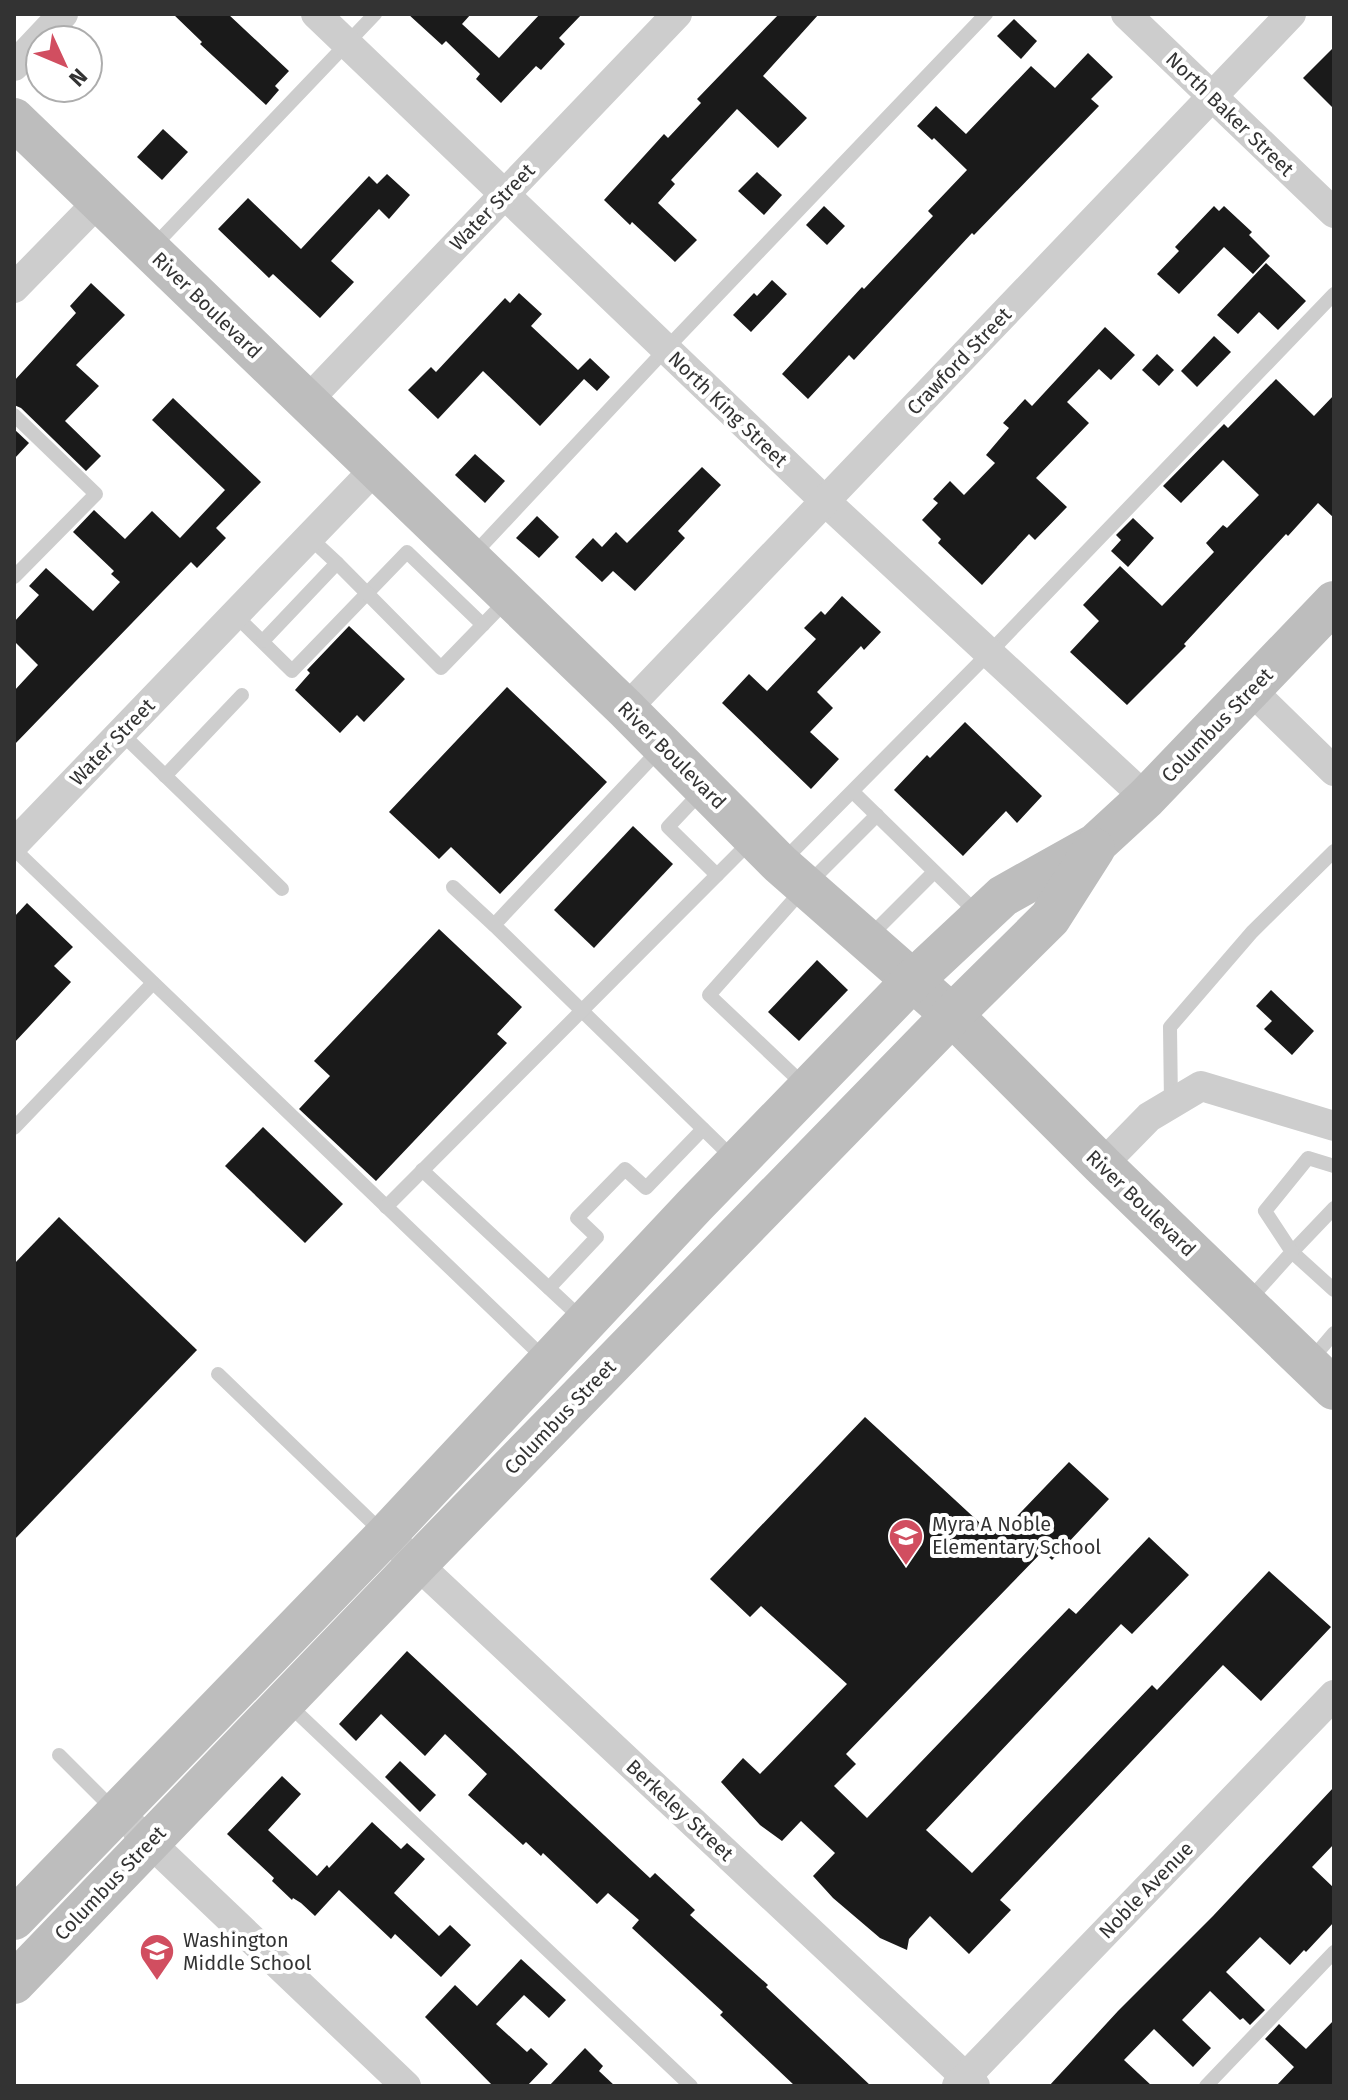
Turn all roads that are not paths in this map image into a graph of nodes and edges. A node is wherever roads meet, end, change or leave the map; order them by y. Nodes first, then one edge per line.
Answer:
1 (63, 14) edge
2 (316, 14) edge
3 (375, 14) edge
4 (677, 14) edge
5 (986, 14) edge
6 (1126, 14) edge
7 (1291, 14) edge
8 (347, 44) junction
9 (14, 66) edge
10 (1212, 97) junction
11 (14, 119) edge
12 (504, 195) junction
13 (99, 201) junction
14 (1334, 213) edge
15 (150, 250) junction
16 (14, 288) edge
17 (1334, 294) edge
18 (666, 349) junction
19 (307, 401) junction
20 (14, 415) edge
21 (376, 468) junction
22 (825, 501) junction
23 (309, 537) junction
24 (421, 538) junction
25 (470, 558) junction
26 (337, 563) junction
27 (14, 577) edge
28 (366, 593) junction
29 (1334, 602) edge
30 (497, 611) junction
31 (235, 615) junction
32 (263, 641) junction
33 (989, 653) junction
34 (1251, 690) junction
35 (242, 695) dead end
36 (626, 709) junction
37 (121, 733) junction
38 (663, 746) junction
39 (1334, 771) edge
40 (165, 776) junction
41 (705, 788) junction
42 (853, 792) junction
43 (1146, 798) junction
44 (877, 815) junction
45 (1096, 844) junction
46 (14, 847) edge
47 (1334, 851) edge
48 (780, 862) junction
49 (934, 872) junction
50 (717, 875) junction
51 (453, 887) dead end
52 (282, 889) dead end
53 (981, 917) junction
54 (494, 925) junction
55 (866, 940) junction
56 (912, 981) junction
57 (153, 983) junction
58 (581, 1012) junction
59 (952, 1015) junction
60 (809, 1089) junction
61 (1171, 1104) junction
62 (1334, 1126) edge
63 (14, 1128) edge
64 (703, 1129) junction
65 (736, 1161) junction
66 (1102, 1165) junction
67 (1334, 1166) edge
68 (422, 1170) junction
69 (386, 1207) junction
70 (1334, 1208) edge
71 (1292, 1252) junction
72 (549, 1288) junction
73 (1334, 1290) edge
74 (1245, 1303) junction
75 (585, 1322) junction
76 (548, 1362) junction
77 (1325, 1362) edge
78 (218, 1374) dead end
79 (386, 1535) junction
80 (417, 1564) junction
81 (1334, 1695) edge
82 (284, 1701) junction
83 (59, 1755) dead end
84 (117, 1813) junction
85 (150, 1842) junction
86 (14, 1919) edge
87 (1334, 1952) edge
88 (14, 1983) edge
89 (966, 2083) edge
90 (406, 2086) edge
91 (691, 2086) edge
92 (1206, 2086) edge

1 - 9 street
2 - 8 street, North King Street
3 - 8 lane
4 - 12 street, Water Street
5 - 18 lane
6 - 10 street, North Baker Street
7 - 10 street, Crawford Street
8 - 12 street, North King Street
8 - 15 lane
10 - 14 street, North Baker Street
10 - 22 street, Crawford Street
11 - 13 main road, River Boulevard
12 - 18 street, North King Street
12 - 19 street, Water Street
13 - 15 main road, River Boulevard
13 - 16 street
15 - 19 main road, River Boulevard
17 - 33 lane
18 - 22 street, North King Street
18 - 25 lane
19 - 21 main road, River Boulevard
20 - 27 lane
21 - 23 street, Water Street
21 - 24 main road, River Boulevard
22 - 33 street, North King Street
22 - 36 street, Crawford Street
23 - 26 lane
23 - 31 street, Water Street
24 - 25 main road, River Boulevard
24 - 28 lane
24 - 30 lane
25 - 30 main road, River Boulevard
26 - 28 lane
26 - 32 lane
28 - 30 lane
28 - 32 lane
29 - 34 main road, Columbus Street
30 - 36 main road, River Boulevard
31 - 32 lane
31 - 37 street, Water Street
33 - 42 lane
33 - 43 street, North King Street
34 - 39 street
34 - 43 main road, Columbus Street
35 - 40 lane
36 - 38 main road, River Boulevard
37 - 40 lane
37 - 46 street, Water Street
38 - 41 main road, River Boulevard
38 - 54 lane
40 - 52 lane
41 - 48 main road, River Boulevard
41 - 50 lane
42 - 44 lane
42 - 48 lane
43 - 45 main road, Columbus Street
44 - 48 lane
44 - 49 lane
45 - 53 main road, Columbus Street
45 - 59 main road, Columbus Street
46 - 57 lane
47 - 61 lane
48 - 50 lane
48 - 55 main road, River Boulevard
48 - 60 lane
49 - 53 lane
49 - 55 lane
50 - 58 lane
51 - 54 lane
53 - 56 main road, Columbus Street
54 - 58 lane
55 - 56 main road, River Boulevard
56 - 59 main road, River Boulevard
56 - 60 main road, Columbus Street
57 - 63 lane
57 - 69 lane
58 - 64 lane
58 - 68 lane
59 - 66 main road, River Boulevard
59 - 80 main road, Columbus Street
60 - 65 main road, Columbus Street
61 - 62 street
61 - 66 street
64 - 65 lane
64 - 72 lane
65 - 75 main road, Columbus Street
66 - 74 main road, River Boulevard
67 - 71 lane
68 - 69 lane
68 - 72 lane
69 - 76 lane
70 - 71 lane
71 - 73 lane
71 - 74 lane
72 - 75 lane
74 - 77 main road, River Boulevard
75 - 76 main road, Columbus Street
76 - 79 main road, Columbus Street
78 - 79 lane
79 - 80 street, Berkeley Street
79 - 84 main road, Columbus Street
80 - 82 main road, Columbus Street
80 - 89 street, Berkeley Street
81 - 89 street, Noble Avenue
82 - 85 main road, Columbus Street
82 - 91 lane
83 - 84 lane
84 - 85 street
84 - 86 main road, Columbus Street
85 - 88 main road, Columbus Street
85 - 90 street
87 - 92 lane

